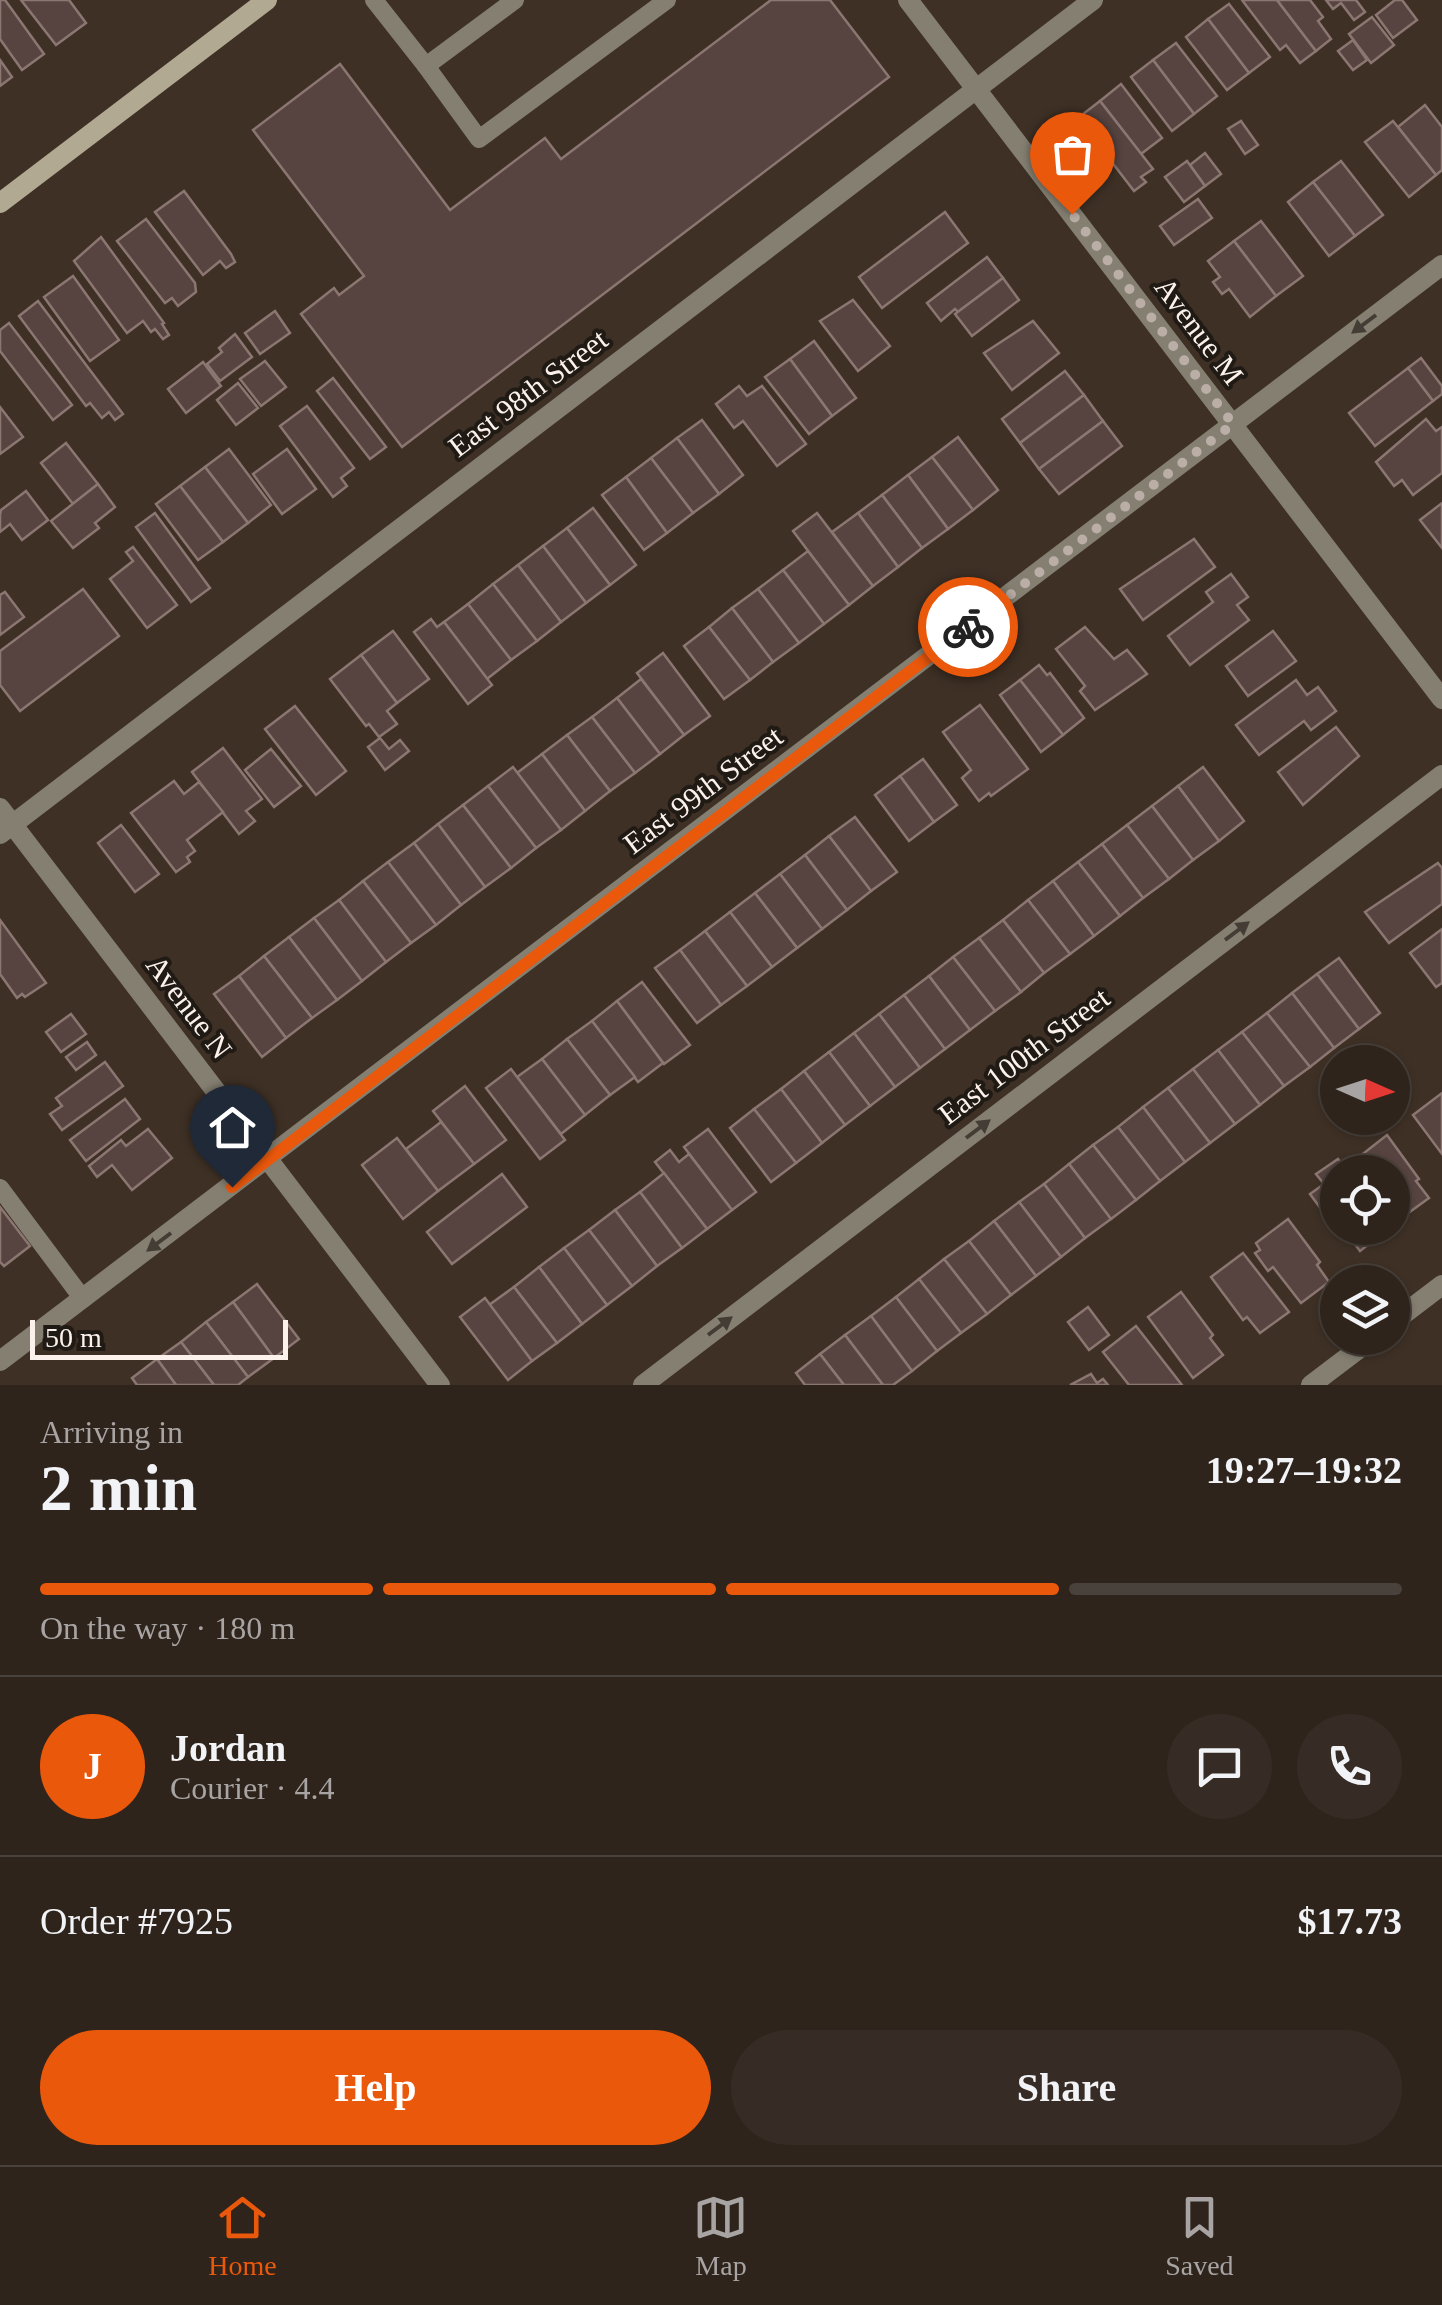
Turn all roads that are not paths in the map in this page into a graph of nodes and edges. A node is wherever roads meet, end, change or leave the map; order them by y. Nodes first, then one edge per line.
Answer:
1 (266, 0) edge
2 (374, 0) edge
3 (515, 0) edge
4 (668, 0) edge
5 (908, 0) edge
6 (1094, 0) edge
7 (426, 66) junction
8 (976, 89) junction
9 (0, 203) edge
10 (1442, 265) edge
11 (1233, 424) junction
12 (1442, 698) edge
13 (1442, 775) edge
14 (4, 822) edge
15 (268, 1159) junction
16 (0, 1188) edge
17 (1442, 1285) edge
18 (83, 1299) junction
19 (1410, 1309) edge
20 (1351, 1355) edge
21 (0, 1361) edge
22 (440, 1385) edge
23 (642, 1385) edge
24 (1311, 1385) edge

1 - 9 main road
2 - 7 lane
3 - 7 lane
4 - 7 lane
5 - 8 street, Avenue M
6 - 8 street, East 98th Street
8 - 11 street, Avenue M
8 - 14 street, East 98th Street
10 -> 11 street, East 99th Street
11 - 12 street, Avenue M
11 - 15 street, East 99th Street
23 -> 13 street, East 100th Street
14 - 15 street, Avenue N
15 -> 18 street, East 99th Street
15 - 22 street, Avenue N
16 - 18 lane
17 - 19 street
18 - 21 street, East 99th Street
20 - 24 street

